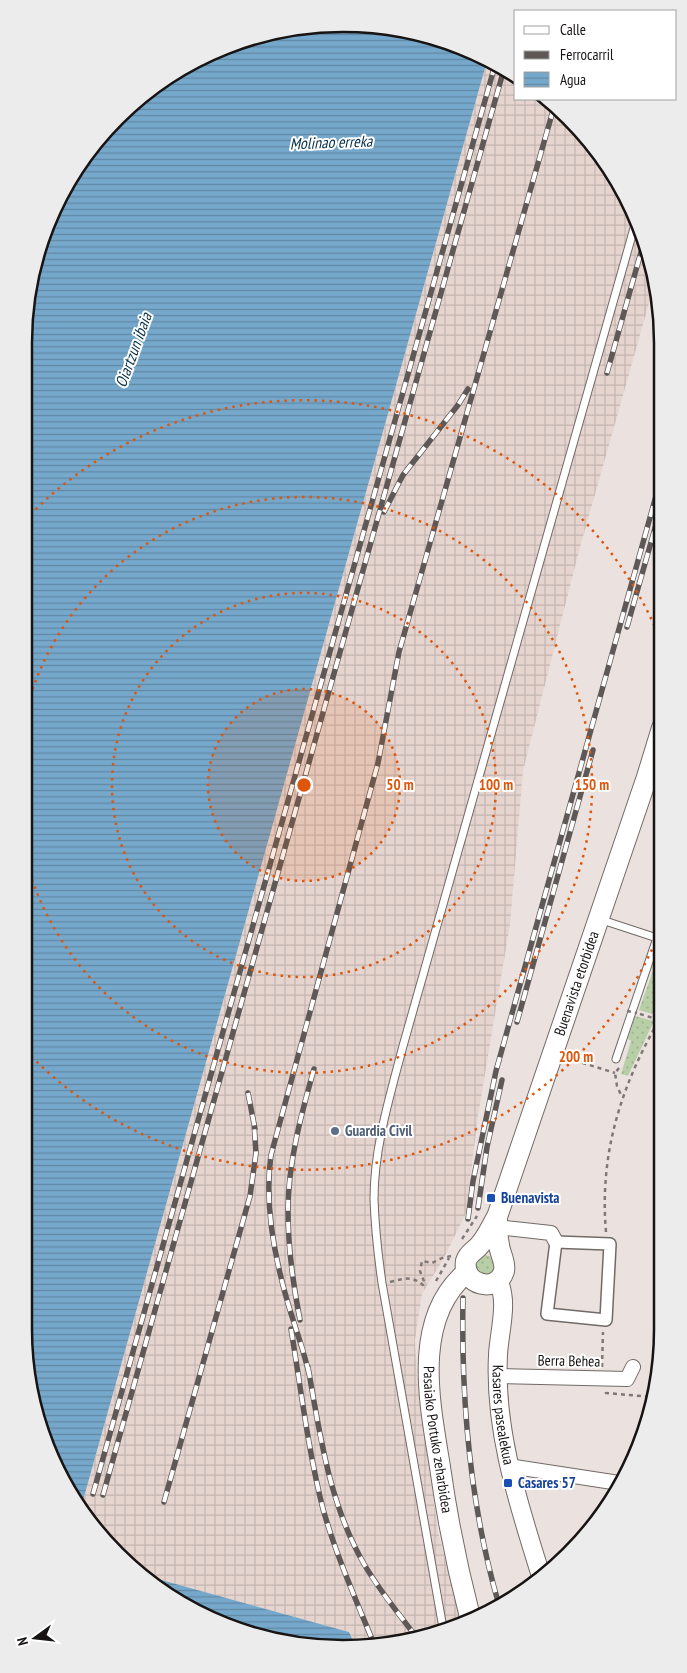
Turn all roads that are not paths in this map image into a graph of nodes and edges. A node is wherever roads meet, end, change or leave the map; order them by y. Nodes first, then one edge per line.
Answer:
1 (633, 231) edge
2 (654, 754) edge
3 (654, 768) edge
4 (647, 777) junction
5 (599, 919) junction
6 (654, 937) edge
7 (654, 947) edge
8 (616, 1059) dead end
9 (497, 1222) junction
10 (556, 1242) junction
11 (478, 1248) junction
12 (500, 1253) junction
13 (460, 1265) junction
14 (498, 1280) junction
15 (633, 1367) dead end
16 (498, 1376) junction
17 (508, 1466) junction
18 (614, 1482) edge
19 (539, 1571) edge
20 (469, 1614) edge
21 (442, 1624) edge

1 - 21 lane
2 - 4 main road, Buenavista etorbidea
3 - 4 street
4 - 5 main road, Buenavista etorbidea
5 - 6 lane
5 - 9 main road, Buenavista etorbidea
7 - 8 lane
9 - 10 street
9 - 11 main road, Buenavista etorbidea
9 - 12 main road, Buenavista etorbidea
10 - 10 street
11 - 12 main road
11 - 13 main road, Buenavista etorbidea
12 - 14 main road, Buenavista etorbidea
13 - 14 main road
13 - 20 main road, Pasaiako Portuko zeharbidea
14 - 16 street, Kasares pasealekua
15 - 16 street, Berra Behea
16 - 17 street, Kasares pasealekua
17 - 18 street
17 - 19 street, Kasares pasealekua

